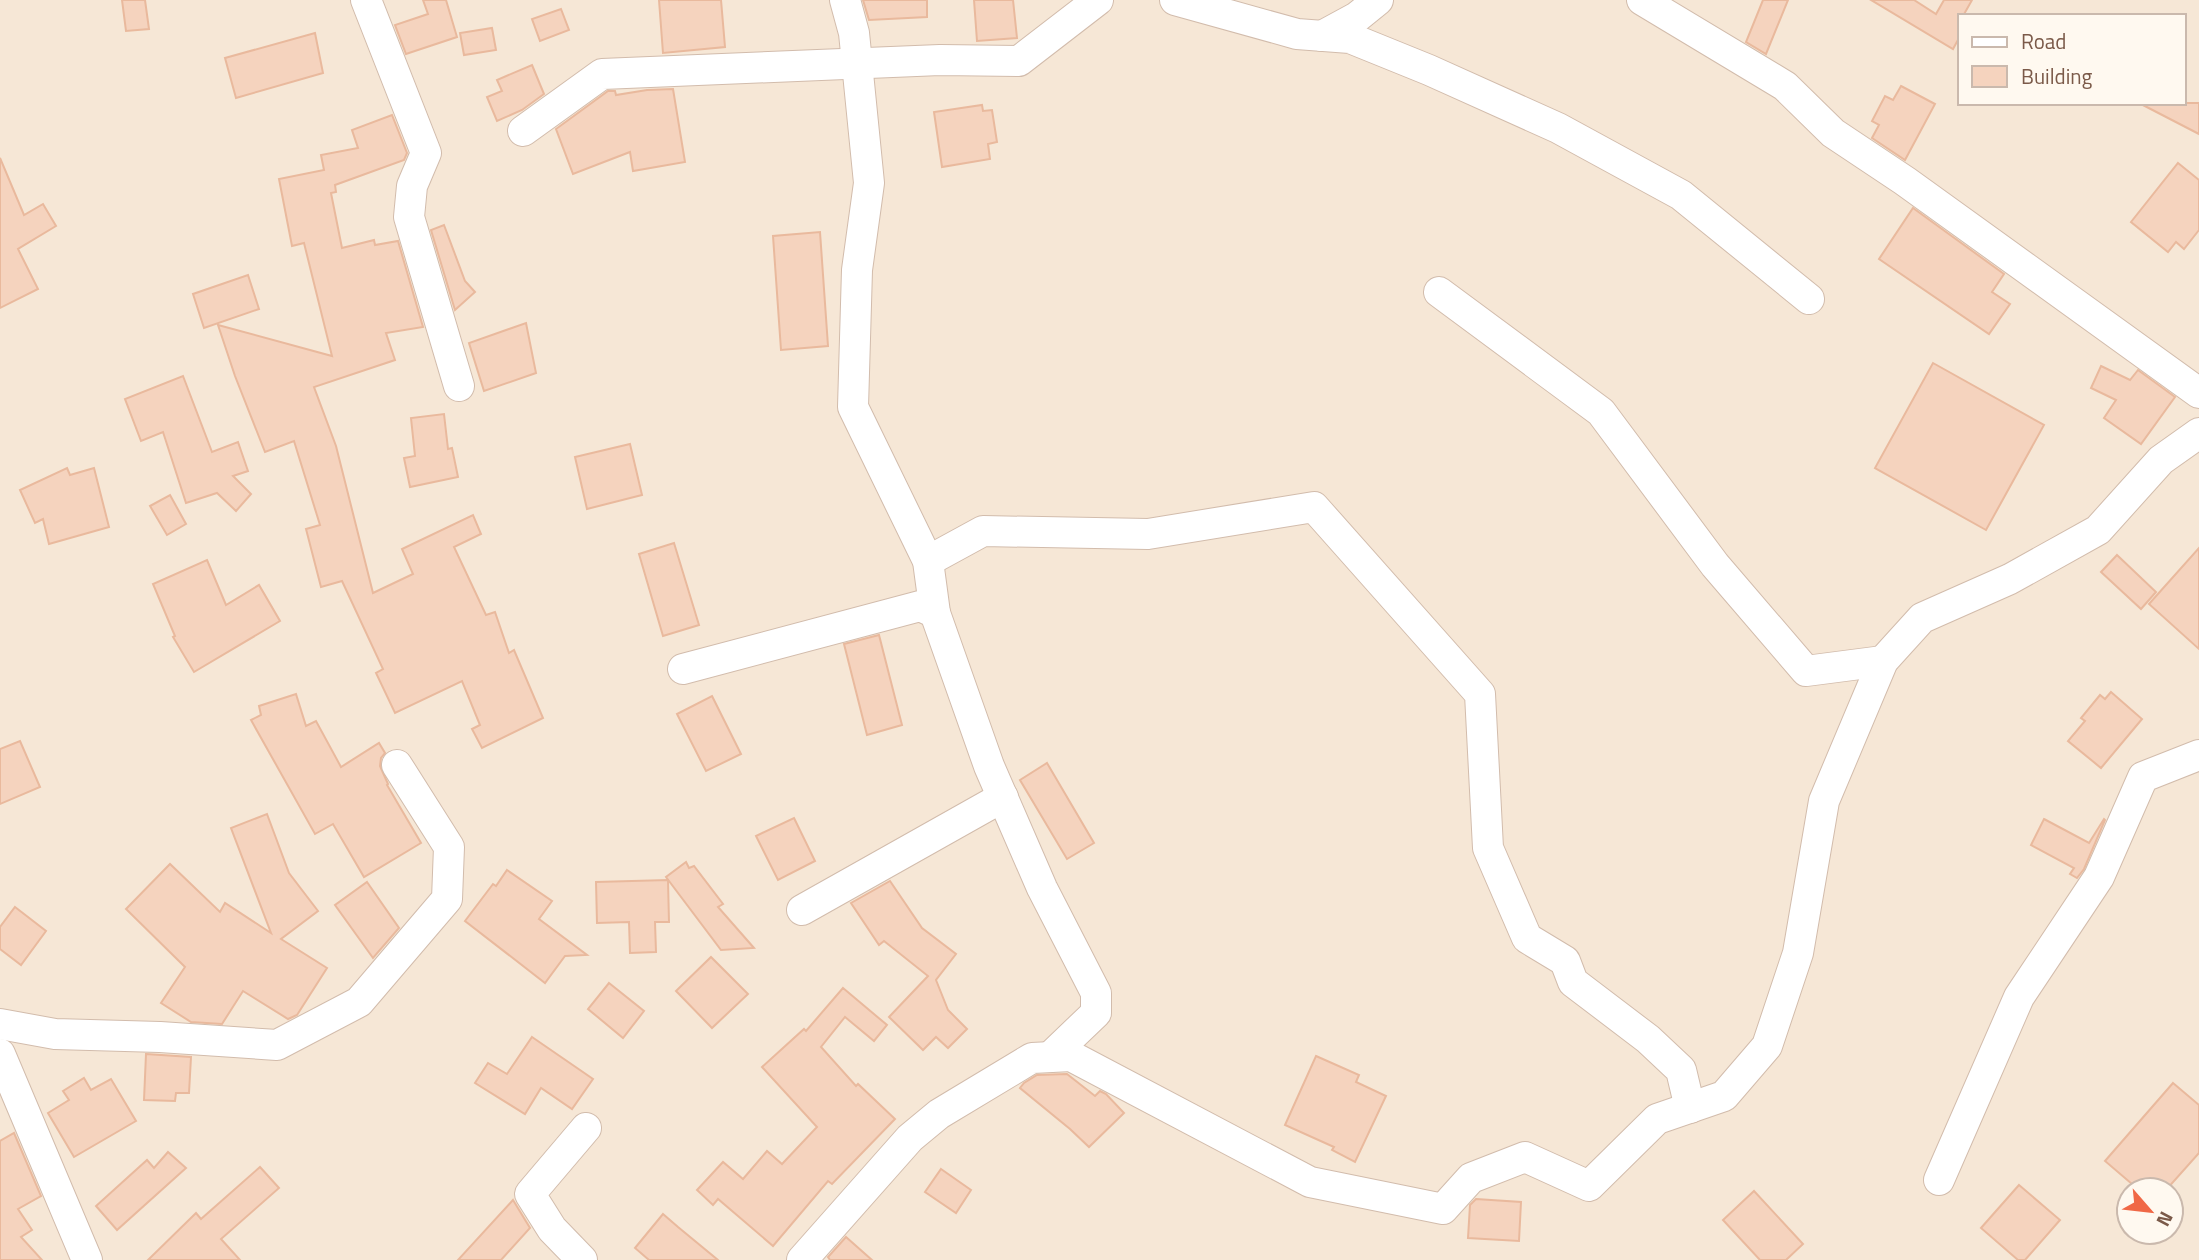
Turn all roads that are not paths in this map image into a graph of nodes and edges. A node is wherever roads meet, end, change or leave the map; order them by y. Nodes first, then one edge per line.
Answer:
1 (366, 0) edge
2 (845, 0) edge
3 (1098, 0) edge
4 (1175, 0) edge
5 (1378, 0) edge
6 (1642, 0) edge
7 (1322, 36) junction
8 (858, 63) junction
9 (523, 131) dead end
10 (1439, 292) dead end
11 (1809, 299) dead end
12 (459, 386) dead end
13 (2199, 393) edge
14 (2199, 433) edge
15 (928, 561) junction
16 (935, 613) junction
17 (1883, 661) junction
18 (683, 669) dead end
19 (2199, 755) edge
20 (397, 765) dead end
21 (1003, 797) junction
22 (802, 909) dead end
23 (0, 1024) edge
24 (0, 1054) edge
25 (1050, 1057) junction
26 (1690, 1108) junction
27 (586, 1128) dead end
28 (1940, 1180) dead end
29 (87, 1260) edge
30 (582, 1260) edge
31 (802, 1260) edge

1 - 12 street
2 - 8 street
3 - 8 street
4 - 7 street
5 - 7 street
6 - 13 street
7 - 11 street
8 - 9 street
8 - 15 street
10 - 17 street
14 - 17 street
15 - 16 street
15 - 26 street
16 - 18 street
16 - 21 street
17 - 26 street
19 - 28 street
20 - 23 street
21 - 22 street
21 - 25 street
24 - 29 street
25 - 26 street
25 - 31 street
27 - 30 street

